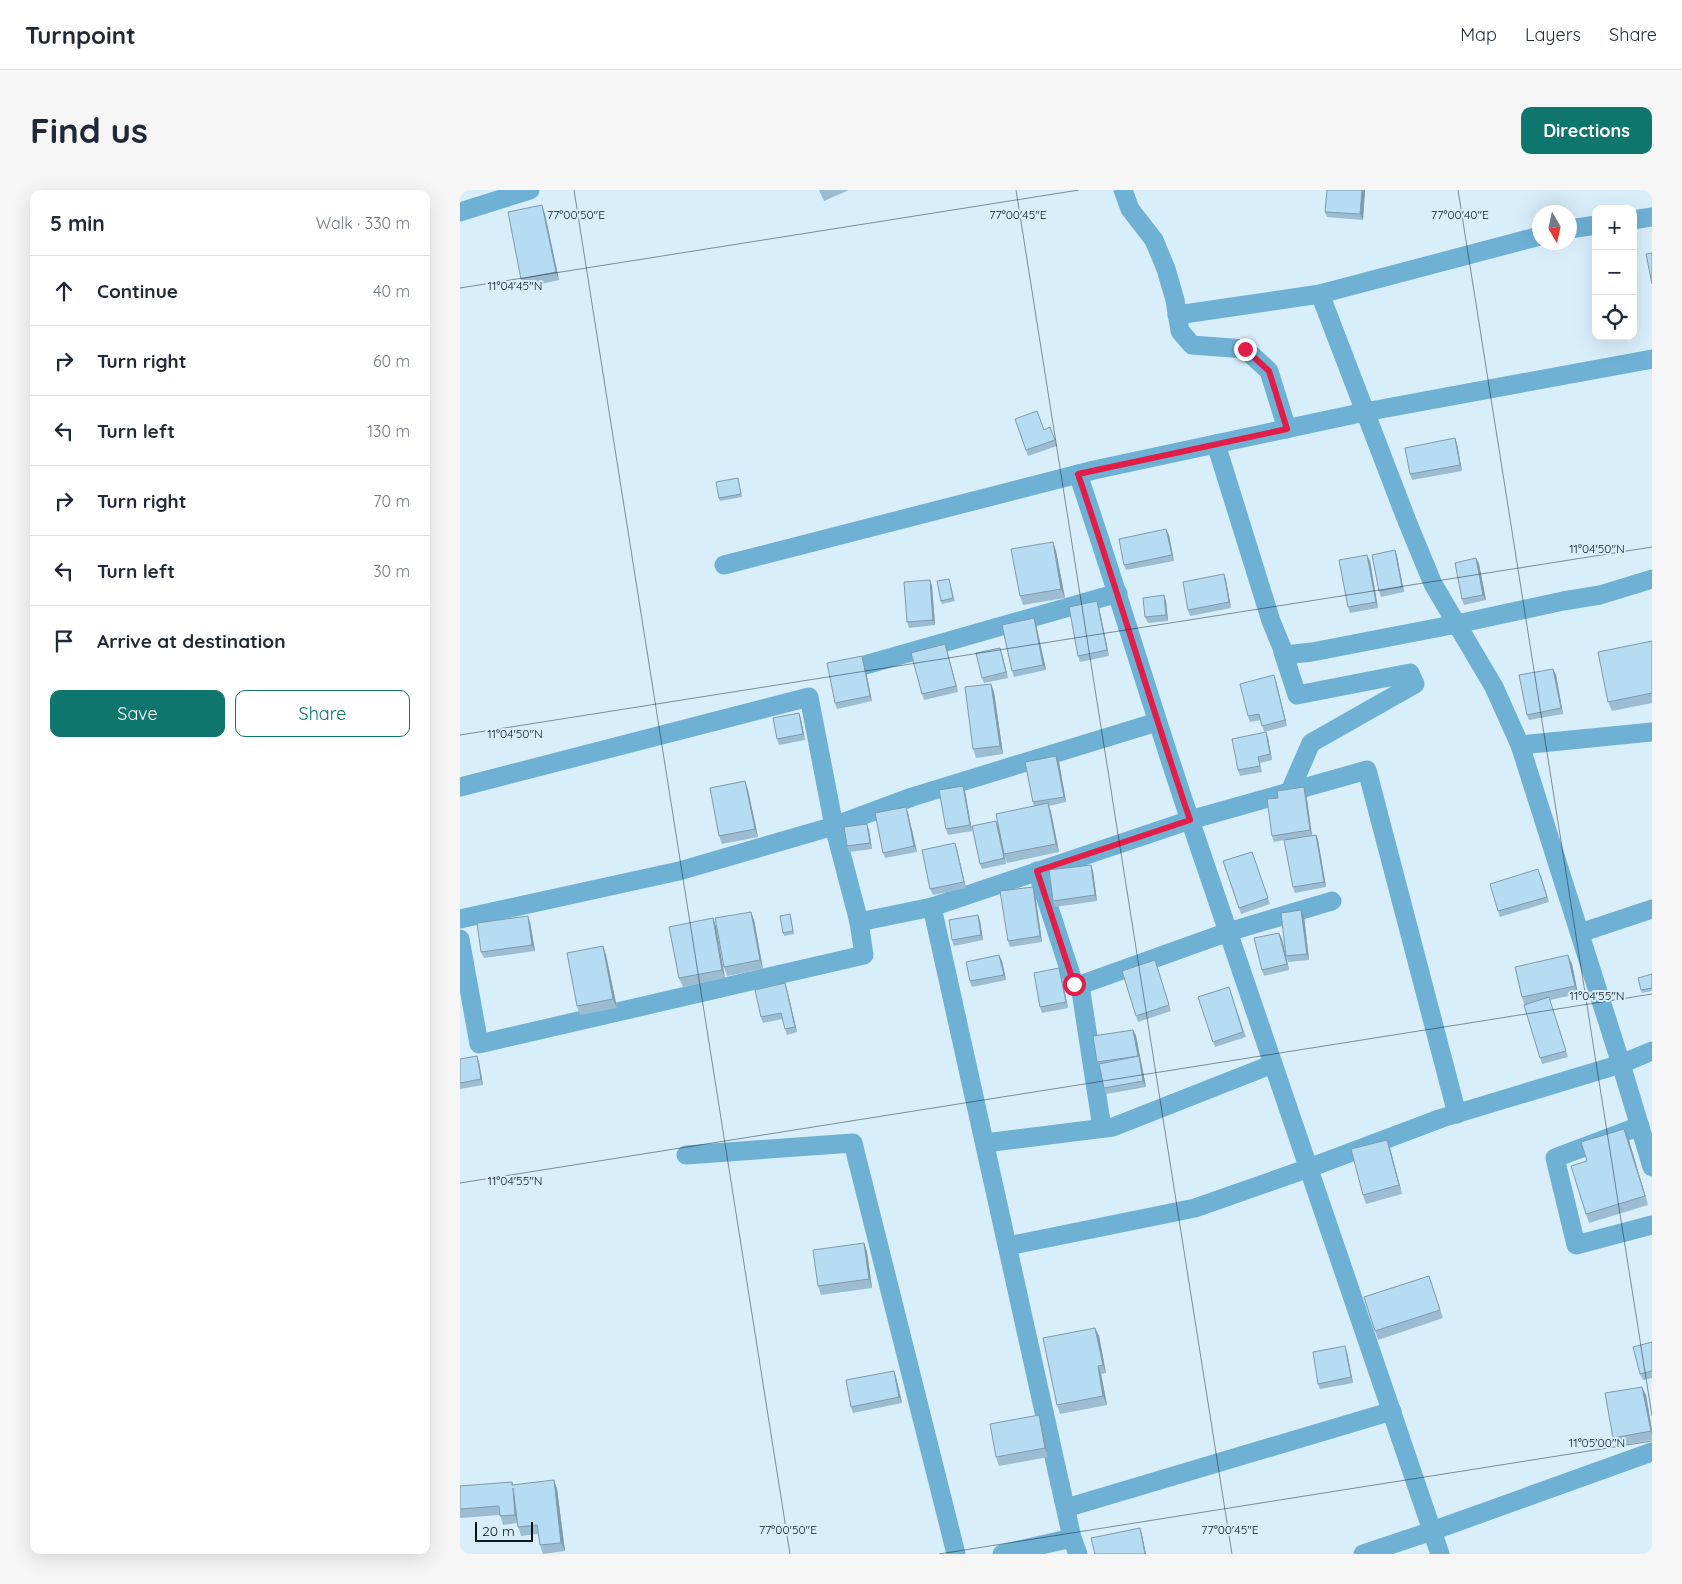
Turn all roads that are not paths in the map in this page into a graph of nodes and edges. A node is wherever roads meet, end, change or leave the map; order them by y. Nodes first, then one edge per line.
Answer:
1 (530, 190) edge
2 (1123, 190) edge
3 (460, 212) edge
4 (1652, 218) edge
5 (1637, 220) edge
6 (1592, 226) edge
7 (1577, 228) edge
8 (1532, 238) edge
9 (1320, 294) junction
10 (1177, 315) junction
11 (1652, 358) edge
12 (1365, 412) junction
13 (1287, 429) junction
14 (1216, 444) junction
15 (1078, 474) junction
16 (724, 565) dead end
17 (1652, 579) edge
18 (1118, 592) junction
19 (1457, 624) junction
20 (1283, 652) junction
21 (865, 665) edge
22 (1157, 722) junction
23 (1652, 732) edge
24 (1520, 745) junction
25 (460, 787) edge
26 (1290, 792) junction
27 (1190, 820) junction
28 (834, 826) junction
29 (1037, 871) junction
30 (1332, 901) dead end
31 (932, 907) junction
32 (1652, 909) edge
33 (460, 920) edge
34 (859, 922) junction
35 (1228, 932) junction
36 (1580, 933) junction
37 (460, 939) edge
38 (1080, 985) junction
39 (1652, 1051) edge
40 (1273, 1064) junction
41 (1621, 1064) junction
42 (1458, 1114) junction
43 (1640, 1126) junction
44 (1102, 1128) junction
45 (985, 1143) junction
46 (686, 1155) dead end
47 (1652, 1167) edge
48 (1309, 1168) junction
49 (1652, 1225) edge
50 (1008, 1246) junction
51 (1392, 1411) junction
52 (1652, 1452) edge
53 (1066, 1508) junction
54 (1432, 1532) junction
55 (1075, 1546) edge
56 (956, 1554) edge
57 (1002, 1554) edge
58 (1363, 1554) edge
59 (1440, 1554) edge

1 - 3 street
2 - 10 street
4 - 5 street
6 - 7 street
8 - 9 street
9 - 10 street
9 - 12 street
10 - 13 street
11 - 12 street
12 - 13 street
12 - 19 street
13 - 14 street
14 - 15 street
14 - 20 street
15 - 16 street
15 - 18 street
17 - 19 street
18 - 21 street
18 - 22 street
19 - 20 street
19 - 24 street
20 - 26 street
22 - 27 street
22 - 28 street
23 - 24 street
24 - 36 street
25 - 28 street
26 - 27 street
26 - 42 street
27 - 29 street
27 - 35 street
28 - 33 street
28 - 34 street
29 - 31 street
29 - 38 street
30 - 35 street
31 - 34 street
31 - 45 street
32 - 36 street
34 - 37 street
35 - 38 street
35 - 40 street
36 - 41 street
38 - 44 street
39 - 41 street
40 - 44 street
40 - 48 street
41 - 42 street
41 - 43 street
42 - 48 street
43 - 47 street
43 - 49 street
44 - 45 street
45 - 50 street
46 - 56 street
48 - 50 street
48 - 51 street
50 - 53 street
51 - 53 street
51 - 54 street
52 - 54 street
53 - 55 street
54 - 58 street
54 - 59 street
55 - 57 street

